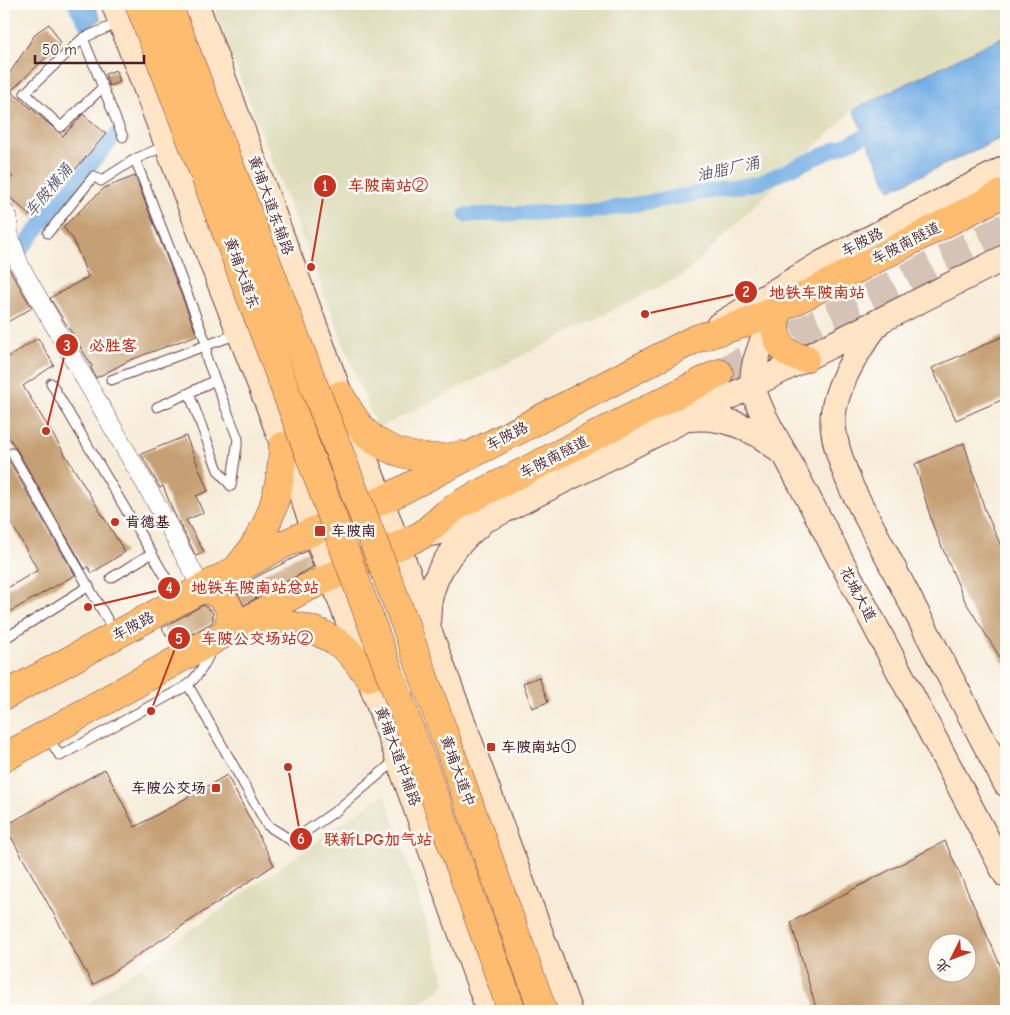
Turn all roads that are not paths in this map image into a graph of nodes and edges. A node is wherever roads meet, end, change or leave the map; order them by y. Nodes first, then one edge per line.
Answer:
1 (168, 4) edge
2 (196, 4) edge
3 (125, 10) edge
4 (83, 38) junction
5 (103, 88) junction
6 (123, 137) dead end
7 (168, 145) junction
8 (135, 160) junction
9 (1006, 168) edge
10 (1006, 192) edge
11 (4, 210) edge
12 (48, 233) dead end
13 (1006, 258) edge
14 (308, 306) junction
15 (781, 308) junction
16 (879, 321) junction
17 (239, 331) junction
18 (696, 340) junction
19 (207, 344) junction
20 (805, 358) junction
21 (719, 373) tunnel mouth
22 (111, 380) dead end
23 (215, 380) junction
24 (51, 383) dead end
25 (753, 384) junction
26 (338, 387) junction
27 (189, 394) junction
28 (157, 407) dead end
29 (269, 408) junction
30 (682, 420) junction
31 (283, 446) junction
32 (477, 452) junction
33 (12, 453) dead end
34 (786, 456) junction
35 (381, 500) junction
36 (491, 517) junction
37 (314, 531) junction
38 (370, 531) joint
39 (410, 541) junction
40 (343, 544) joint
41 (152, 553) junction
42 (234, 572) junction
43 (331, 576) junction
44 (111, 578) dead end
45 (89, 586) junction
46 (191, 595) junction
47 (429, 630) junction
48 (226, 632) junction
49 (116, 635) junction
50 (4, 639) edge
51 (369, 677) junction
52 (449, 684) junction
53 (188, 685) junction
54 (4, 696) edge
55 (381, 709) junction
56 (46, 734) junction
57 (4, 758) edge
58 (399, 759) junction
59 (1006, 784) edge
60 (493, 803) junction
61 (423, 827) junction
62 (1006, 875) edge
63 (489, 1011) edge
64 (512, 1011) edge
65 (544, 1011) edge
66 (569, 1011) edge

1 - 38 main road, 黄埔大道东, bridge
2 - 14 main road, 黄埔大道东辅路
3 - 4 lane
3 - 7 main road
3 - 40 main road, 黄埔大道东, bridge
4 - 5 lane
4 - 5 lane
5 - 6 lane
7 - 8 lane
7 - 17 main road
8 - 12 lane
8 - 19 lane
9 - 18 main road, 车陂路
10 - 15 main road, 车陂南隧道
11 - 46 street
13 - 16 main road
14 - 17 main road
14 - 26 main road, 黄埔大道东辅路
15 - 18 main road, 车陂南隧道
15 - 20 main road
15 - 25 main road, 花城大道
16 - 20 main road
16 - 59 main road
17 - 19 lane
17 - 29 main road
18 - 32 main road, 车陂路
19 - 22 lane
19 - 23 lane
20 - 25 main road
21 - 39 main road, 车陂南隧道
23 - 27 lane
23 - 27 lane
24 - 41 lane
25 - 30 main road
25 - 34 main road, 花城大道
26 - 29 main road
26 - 32 main road
26 - 35 main road, 黄埔大道东辅路
27 - 28 lane
29 - 31 main road
30 - 34 main road
30 - 36 main road
31 - 37 main road
31 - 42 main road
32 - 35 main road, 车陂路
33 - 45 lane
34 - 62 main road, 花城大道
35 - 37 main road, 车陂路
35 - 39 main road, 黄埔大道东辅路
36 - 39 main road
36 - 47 main road
37 - 42 main road, 车陂路
37 - 43 main road, 黄埔大道中辅路
38 - 65 main road, 黄埔大道中, bridge
39 - 43 main road
39 - 47 main road
40 - 64 main road, 黄埔大道中, bridge
41 - 44 lane
41 - 46 lane
42 - 46 main road, 车陂路
43 - 48 main road
43 - 51 main road, 黄埔大道中辅路
45 - 49 lane
45 - 50 lane
46 - 48 main road
46 - 49 main road, 车陂路
47 - 52 main road
48 - 51 main road
48 - 53 lane
48 - 56 main road
49 - 54 main road, 车陂路
51 - 55 main road, 黄埔大道中辅路
52 - 55 main road
52 - 60 main road
53 - 56 lane
53 - 58 lane
55 - 58 main road, 黄埔大道中辅路
56 - 57 main road
58 - 61 main road, 黄埔大道中辅路
60 - 61 main road
60 - 66 main road
61 - 63 main road, 黄埔大道中辅路

